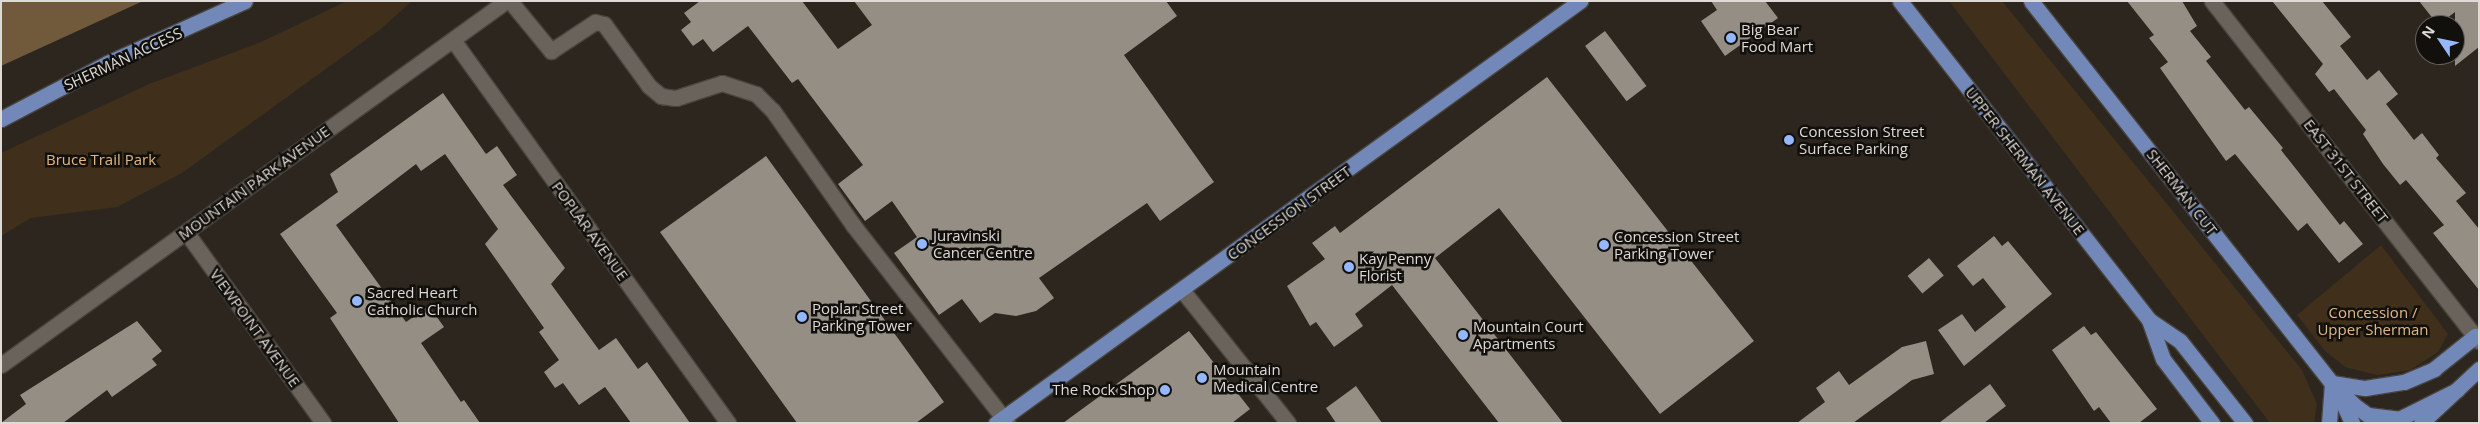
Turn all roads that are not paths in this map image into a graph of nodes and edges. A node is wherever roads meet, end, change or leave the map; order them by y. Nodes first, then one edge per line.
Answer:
1 (245, 1) edge
2 (508, 1) edge
3 (1580, 1) edge
4 (1900, 1) edge
5 (2031, 1) edge
6 (2212, 1) edge
7 (453, 40) junction
8 (1, 119) edge
9 (186, 232) junction
10 (1182, 290) junction
11 (2149, 320) junction
12 (2477, 338) edge
13 (1, 365) edge
14 (2479, 369) edge
15 (2332, 383) junction
16 (2457, 390) junction
17 (1002, 421) edge
18 (323, 423) edge
19 (728, 423) edge
20 (1288, 423) edge
21 (2212, 423) edge
22 (2245, 423) edge
23 (2329, 423) edge
24 (2352, 423) edge
25 (2421, 423) edge

1 - 8 main road, SHERMAN ACCESS
2 - 7 street, MOUNTAIN PARK AVENUE
2 - 17 street
3 - 10 main road, CONCESSION STREET
4 - 11 main road, UPPER SHERMAN AVENUE
5 - 15 main road, SHERMAN CUT
6 - 12 street, EAST 31ST STREET
7 - 9 street, MOUNTAIN PARK AVENUE
7 - 19 street, POPLAR AVENUE
9 - 13 street, MOUNTAIN PARK AVENUE
9 - 18 street, VIEWPOINT AVENUE
10 - 17 main road, CONCESSION STREET
10 - 20 street
11 - 21 main road, UPPER SHERMAN AVENUE
11 - 22 main road, UPPER SHERMAN AVENUE
12 - 15 main road
14 - 16 main road
15 - 16 main road
15 - 23 main road
15 - 24 main road
16 - 25 main road

